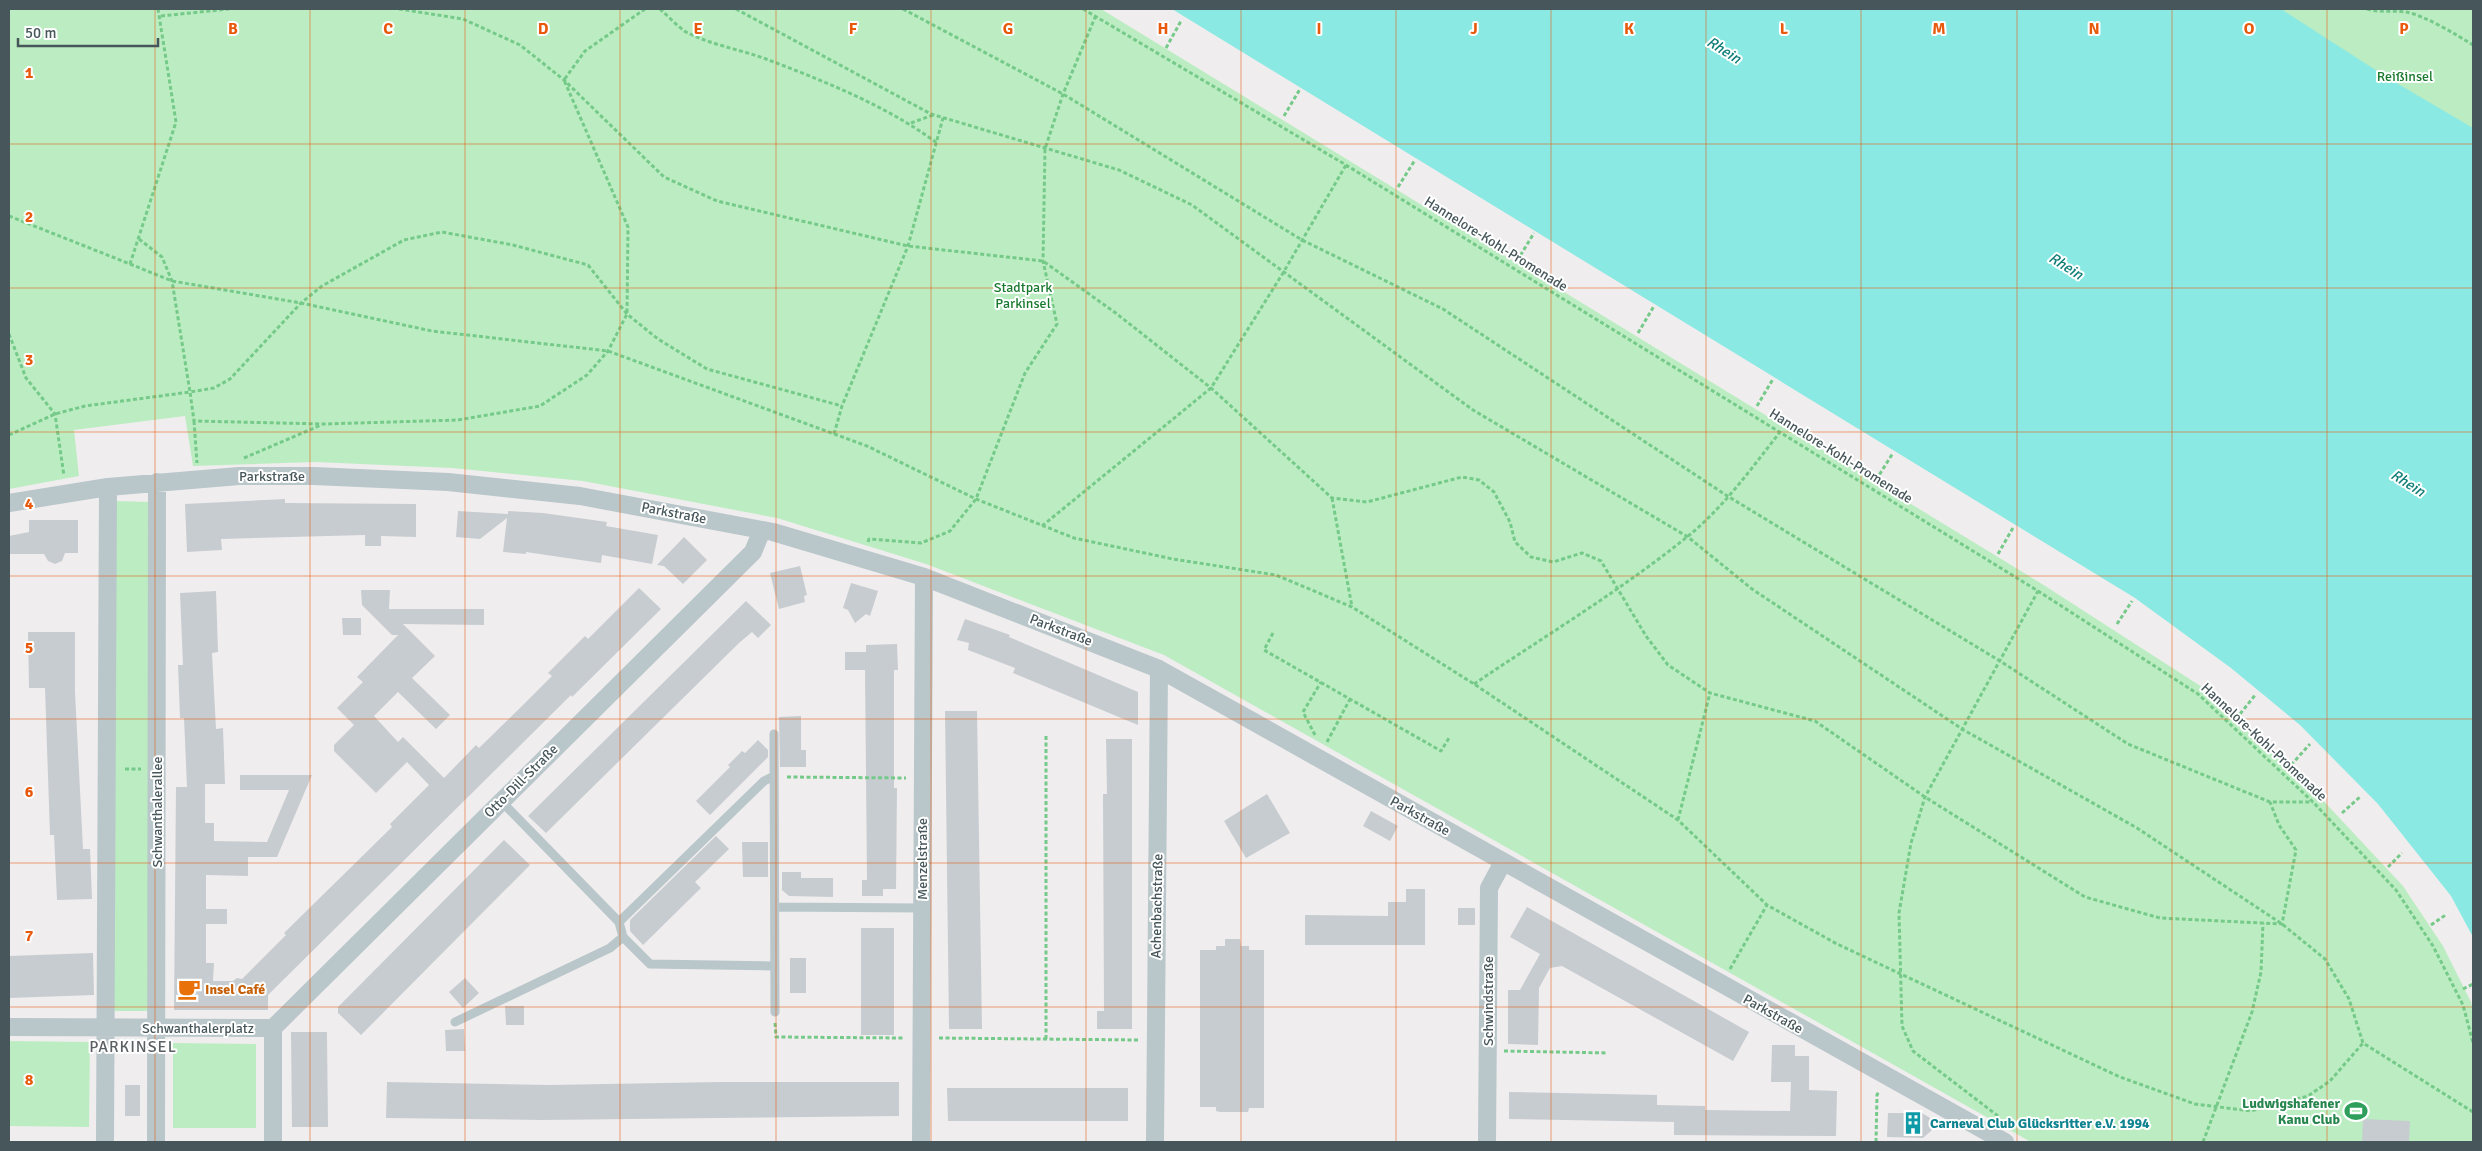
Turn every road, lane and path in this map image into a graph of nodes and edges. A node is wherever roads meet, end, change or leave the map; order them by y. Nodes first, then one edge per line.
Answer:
1 (158, 9) edge
2 (229, 9) edge
3 (398, 9) edge
4 (645, 9) edge
5 (660, 9) edge
6 (736, 9) edge
7 (903, 9) edge
8 (1083, 9) edge
9 (2367, 9) edge
10 (1096, 15) junction
11 (161, 16) junction
12 (1181, 21) dead end
13 (2473, 45) edge
14 (1166, 48) dead end
15 (564, 80) junction
16 (1300, 89) dead end
17 (1063, 94) junction
18 (934, 115) junction
19 (1284, 116) dead end
20 (942, 118) junction
21 (910, 124) junction
22 (937, 143) junction
23 (1045, 149) junction
24 (1415, 160) dead end
25 (1346, 165) junction
26 (1398, 187) dead end
27 (9, 216) edge
28 (1534, 234) dead end
29 (139, 239) junction
30 (1302, 240) junction
31 (908, 246) junction
32 (1043, 261) junction
33 (1517, 261) dead end
34 (130, 264) junction
35 (1283, 273) junction
36 (172, 281) junction
37 (301, 302) junction
38 (1654, 306) dead end
39 (628, 314) junction
40 (1638, 333) dead end
41 (9, 334) edge
42 (608, 351) junction
43 (1774, 379) dead end
44 (1211, 388) junction
45 (190, 392) junction
46 (842, 406) junction
47 (1757, 406) dead end
48 (55, 414) junction
49 (194, 421) junction
50 (324, 424) junction
51 (1780, 432) junction
52 (834, 434) junction
53 (9, 435) edge
54 (1892, 453) dead end
55 (238, 476) junction
56 (197, 478) junction
57 (1876, 480) dead end
58 (157, 482) junction
59 (108, 487) junction
60 (66, 492) junction
61 (1729, 497) junction
62 (1332, 498) junction
63 (976, 499) junction
64 (9, 503) edge
65 (1042, 526) junction
66 (2014, 526) dead end
67 (762, 530) junction
68 (1688, 537) junction
69 (1998, 554) dead end
70 (862, 558) junction
71 (924, 577) junction
72 (1618, 587) junction
73 (2038, 591) junction
74 (2132, 601) dead end
75 (1352, 607) junction
76 (2116, 624) dead end
77 (1273, 632) dead end
78 (2000, 661) junction
79 (1159, 669) junction
80 (1321, 682) junction
81 (1474, 684) junction
82 (1710, 693) junction
83 (2256, 694) dead end
84 (1350, 699) junction
85 (2240, 714) dead end
86 (1962, 729) junction
87 (774, 734) dead end
88 (1046, 736) dead end
89 (1316, 738) dead end
90 (1449, 738) dead end
91 (1321, 740) dead end
92 (2310, 744) dead end
93 (1322, 751) junction
94 (2291, 765) dead end
95 (107, 769) junction
96 (157, 770) junction
97 (774, 776) junction
98 (923, 778) junction
99 (2361, 796) dead end
100 (1925, 797) junction
101 (501, 801) junction
102 (2270, 802) junction
103 (2313, 802) junction
104 (2342, 813) dead end
105 (1678, 820) junction
106 (2402, 853) dead end
107 (1503, 862) junction
108 (2388, 867) dead end
109 (1767, 905) junction
110 (775, 907) junction
111 (922, 908) junction
112 (2447, 914) dead end
113 (619, 922) junction
114 (2263, 923) junction
115 (2282, 924) junction
116 (2431, 925) dead end
117 (623, 937) junction
118 (1740, 952) dead end
119 (775, 966) junction
120 (1902, 973) junction
121 (2473, 984) edge
122 (2463, 989) dead end
123 (775, 1012) joint
124 (456, 1022) dead end
125 (9, 1027) edge
126 (105, 1027) junction
127 (157, 1027) junction
128 (273, 1028) junction
129 (921, 1038) junction
130 (1046, 1039) junction
131 (1156, 1040) junction
132 (2473, 1043) edge
133 (2364, 1044) junction
134 (1488, 1051) junction
135 (1608, 1053) dead end
136 (1886, 1078) junction
137 (2217, 1107) junction
138 (2473, 1112) edge
139 (1999, 1140) edge
140 (105, 1142) edge
141 (156, 1142) edge
142 (273, 1142) edge
143 (920, 1142) edge
144 (1155, 1142) edge
145 (1487, 1142) edge
146 (1876, 1142) edge
147 (2203, 1142) edge

1 - 11 path
2 - 11 path
3 - 15 path
4 - 15 path
5 - 21 path
6 - 18 path
7 - 17 path
8 - 10 path, Hannelore-Kohl-Promenade
9 - 13 path
10 - 17 path
10 - 25 path, Hannelore-Kohl-Promenade
11 - 29 path
12 - 14 path
15 - 31 path
15 - 39 path
16 - 19 path
17 - 23 path
17 - 30 path
18 - 20 path
18 - 21 path
20 - 22 path
20 - 23 path
21 - 22 path
22 - 31 path
23 - 32 path
23 - 35 path
24 - 26 path
25 - 30 path
25 - 51 path, Hannelore-Kohl-Promenade
27 - 34 path
28 - 33 path
29 - 34 path
29 - 36 path
30 - 35 path
30 - 61 path
31 - 32 path
31 - 46 path
32 - 44 path
32 - 63 path
34 - 36 path
35 - 44 path
35 - 68 path
36 - 37 path
36 - 45 path
37 - 39 path
37 - 42 path
37 - 45 path
38 - 40 path
39 - 42 path
39 - 46 path
41 - 48 path
42 - 50 path
42 - 52 path
43 - 47 path
44 - 62 path
44 - 65 path
45 - 48 path
45 - 49 path
46 - 52 path
48 - 53 path
48 - 60 path
49 - 50 path
49 - 56 path
50 - 55 path
51 - 61 path
51 - 73 path, Hannelore-Kohl-Promenade
52 - 63 path
54 - 57 path
55 - 56 street, Parkstraße
55 - 67 street, Parkstraße
56 - 58 street, Parkstraße
58 - 59 street, Parkstraße
58 - 96 street, Schwanthalerallee
59 - 60 street, Parkstraße
59 - 95 street
60 - 64 street, Parkstraße
61 - 68 path
61 - 78 path
62 - 72 path
62 - 75 path
63 - 65 path
63 - 70 path
65 - 75 path
66 - 69 path
67 - 70 street, Parkstraße
67 - 101 street, Otto-Dill-Straße
68 - 72 path
68 - 86 path
70 - 71 street, Parkstraße
71 - 79 street, Parkstraße
71 - 98 street, Menzelstraße
72 - 81 path
72 - 82 path
73 - 78 path
73 - 103 path, Hannelore-Kohl-Promenade
74 - 76 path
75 - 81 path
77 - 80 path
78 - 86 path
78 - 102 path
79 - 93 street, Parkstraße
79 - 131 street, Achenbachstraße
80 - 84 path
80 - 89 path
81 - 105 path
82 - 100 path
82 - 105 path
83 - 85 path
84 - 90 path
84 - 93 path
86 - 100 path
86 - 115 path
87 - 97 lane
88 - 130 path
91 - 93 path
92 - 94 path
93 - 107 street, Parkstraße
95 - 96 path
95 - 126 street
96 - 127 street, Schwanthalerallee
97 - 98 path
97 - 110 lane
97 - 113 lane
98 - 111 street, Menzelstraße
99 - 104 path
100 - 114 path
100 - 120 path
101 - 113 lane
101 - 128 street, Otto-Dill-Straße
102 - 103 path
102 - 115 path
103 - 132 path, Hannelore-Kohl-Promenade
105 - 109 path
106 - 108 path
107 - 134 street, Schwindstraße
107 - 136 street, Parkstraße
109 - 118 path
109 - 120 path
110 - 111 lane
110 - 119 lane
111 - 129 street, Menzelstraße
112 - 116 path
113 - 117 lane
114 - 115 path
114 - 137 path
115 - 133 path
117 - 119 lane
117 - 124 lane
119 - 123 lane
120 - 137 path
120 - 139 path
121 - 122 path
123 - 129 path
125 - 126 street, Schwanthalerplatz
126 - 127 street, Schwanthalerplatz
126 - 140 street
127 - 128 street, Schwanthalerplatz
127 - 141 street, Schwanthalerallee
128 - 142 street, Schwanthalerplatz
129 - 130 path
129 - 143 street, Menzelstraße
130 - 131 path
131 - 144 street, Achenbachstraße
133 - 137 path
133 - 138 path
134 - 135 path
134 - 145 street, Schwindstraße
136 - 139 street, Parkstraße
136 - 146 path
137 - 147 path

